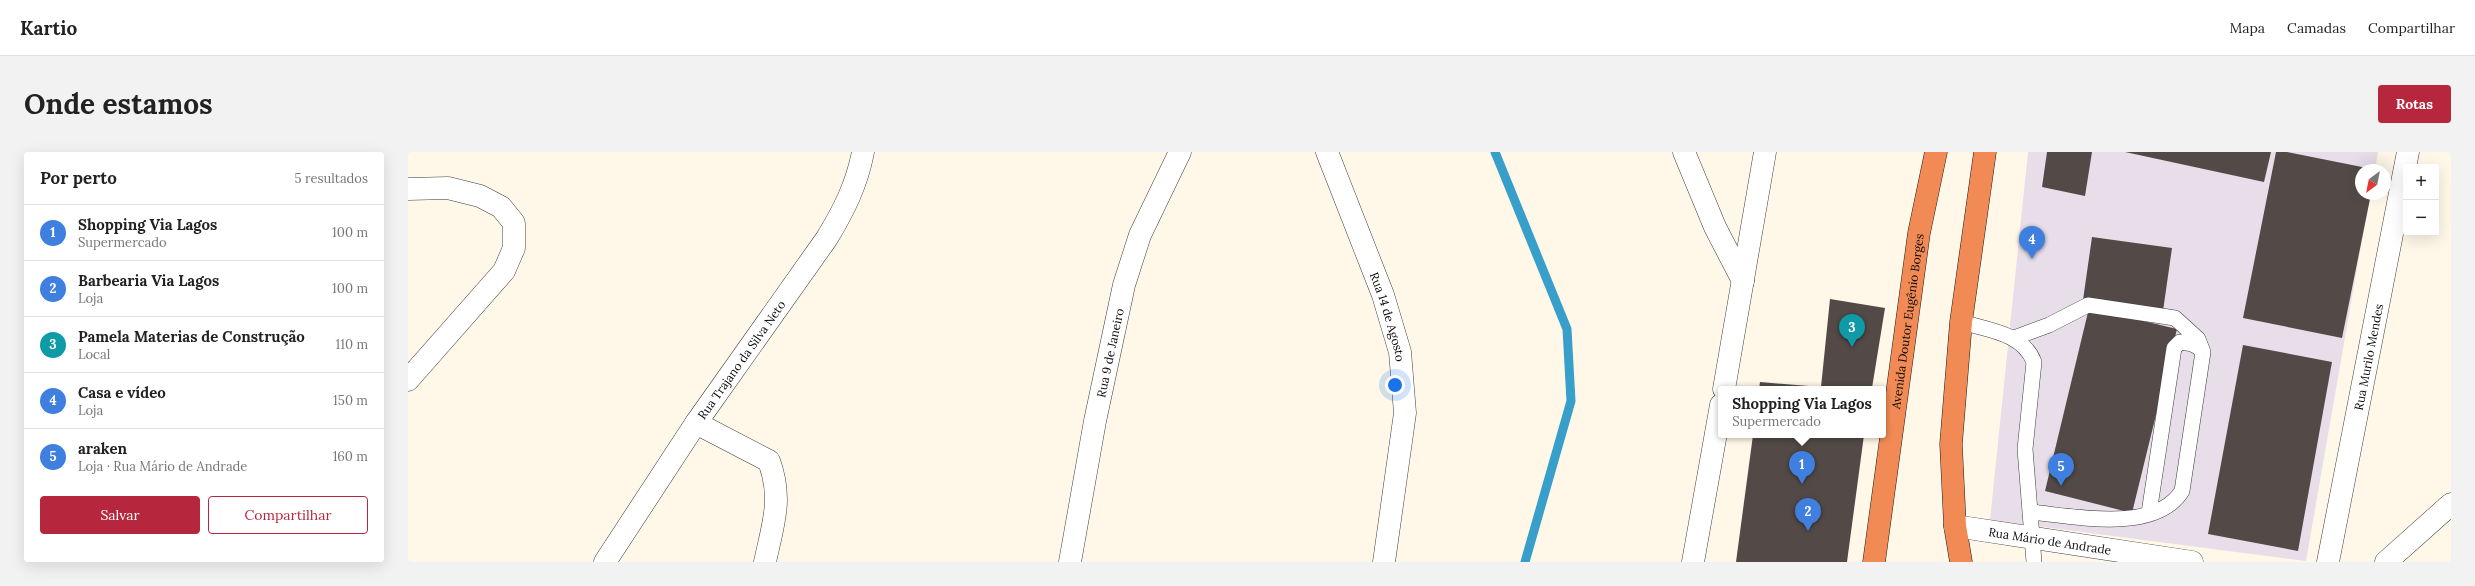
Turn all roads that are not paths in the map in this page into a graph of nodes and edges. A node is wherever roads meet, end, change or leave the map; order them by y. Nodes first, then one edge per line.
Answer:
1 (863, 152) edge
2 (1180, 152) edge
3 (1327, 152) edge
4 (1684, 152) edge
5 (1764, 152) edge
6 (1936, 152) edge
7 (1985, 152) edge
8 (2408, 152) edge
9 (408, 189) edge
10 (1743, 281) junction
11 (1961, 322) junction
12 (2014, 338) junction
13 (2203, 352) junction
14 (408, 380) edge
15 (1725, 386) edge
16 (1718, 422) edge
17 (696, 423) junction
18 (2451, 504) edge
19 (2031, 512) junction
20 (2149, 513) junction
21 (1955, 526) junction
22 (2034, 538) junction
23 (606, 562) edge
24 (765, 562) edge
25 (1070, 562) edge
26 (1384, 562) edge
27 (1694, 562) edge
28 (1874, 562) edge
29 (1961, 562) edge
30 (2034, 562) edge
31 (2192, 562) edge
32 (2328, 562) edge
33 (2386, 562) edge

1 - 17 street, Rua Trajano da Silva Neto
2 - 25 street, Rua 9 de Janeiro
3 - 26 street, Rua 14 de Agosto
4 - 10 street
5 - 10 street
6 - 28 highway, Avenida Doutor Eugênio Borges
7 - 11 highway
8 - 32 street, Rua Murilo Mendes
9 - 14 street
10 - 15 street
11 - 12 lane
11 - 21 highway
12 - 13 lane
12 - 19 lane
13 - 20 lane
13 - 20 lane
16 - 27 street
17 - 23 street, Rua Trajano da Silva Neto
17 - 24 street
18 - 33 street
19 - 20 lane
19 - 22 lane
21 - 22 street, Rua Mário de Andrade
21 - 29 highway
22 - 30 lane
22 - 31 street, Rua Mário de Andrade

